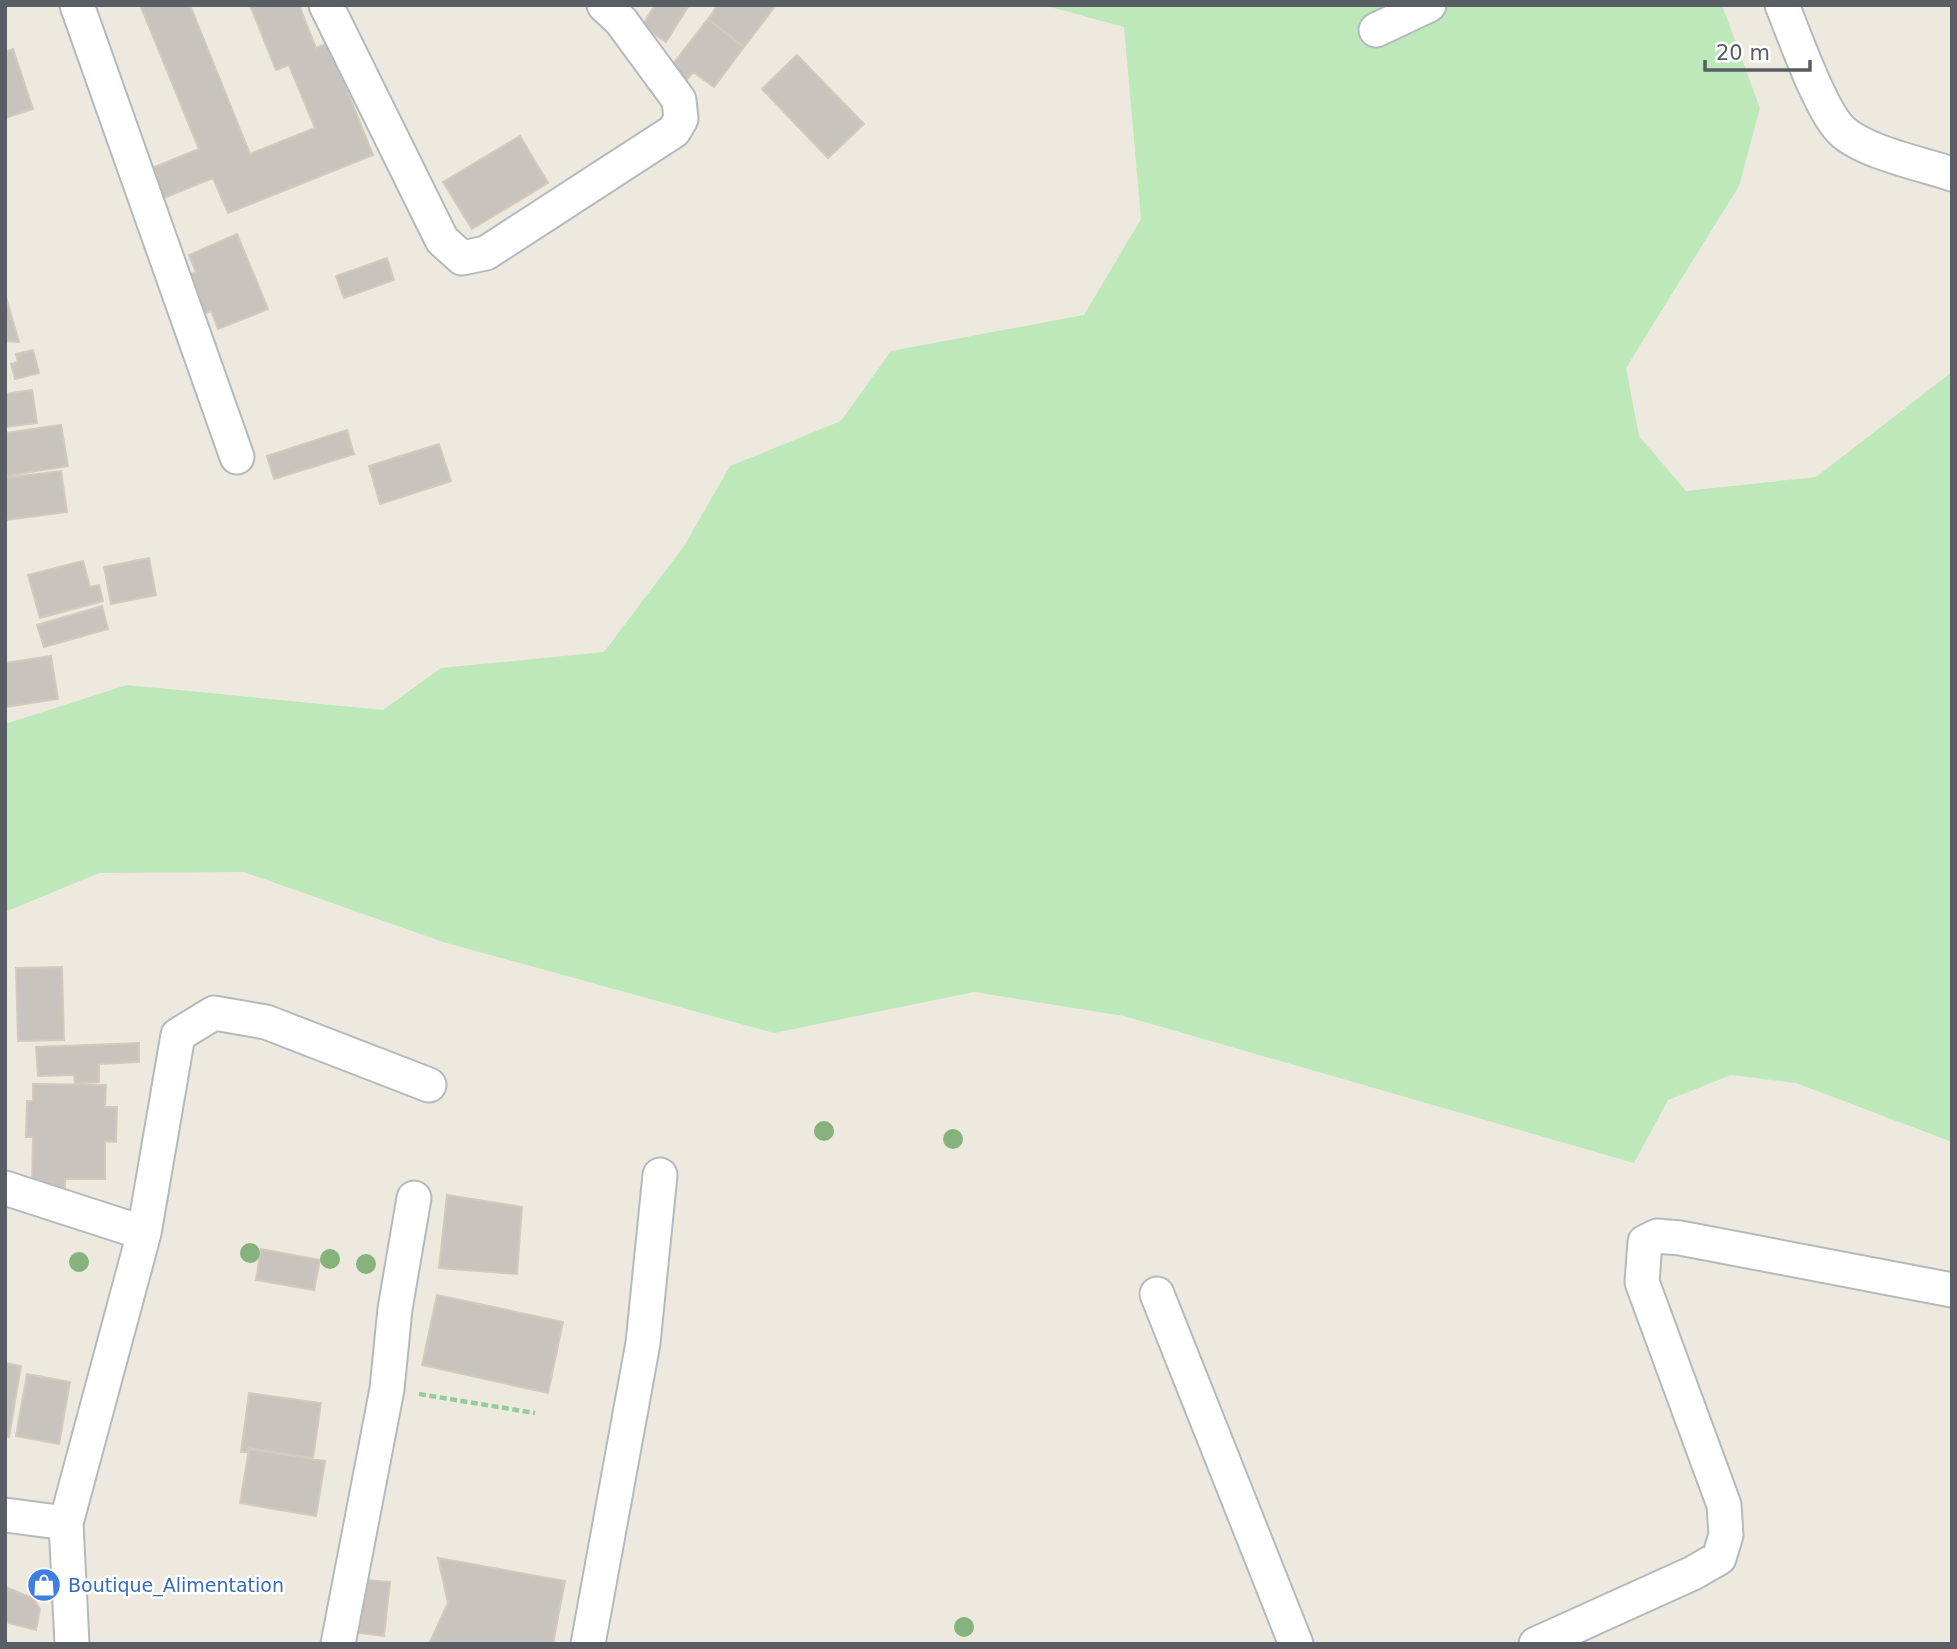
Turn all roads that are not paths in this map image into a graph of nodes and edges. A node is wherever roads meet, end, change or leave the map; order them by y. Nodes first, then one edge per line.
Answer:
1 (77, 5) edge
2 (326, 5) edge
3 (604, 5) edge
4 (1429, 5) edge
5 (1782, 5) edge
6 (1376, 30) dead end
7 (1952, 174) edge
8 (237, 457) dead end
9 (429, 1084) dead end
10 (660, 1175) dead end
11 (5, 1188) edge
12 (414, 1198) dead end
13 (144, 1233) junction
14 (1952, 1290) edge
15 (1157, 1294) dead end
16 (5, 1515) edge
17 (66, 1523) junction
18 (72, 1644) edge
19 (338, 1644) edge
20 (588, 1644) edge
21 (1296, 1644) edge
22 (1536, 1644) edge

1 - 8 street
2 - 3 street
4 - 6 street
5 - 7 street
9 - 13 street
10 - 20 street
11 - 13 street
12 - 19 street
13 - 17 street
14 - 22 street
15 - 21 street
16 - 17 street
17 - 18 street

